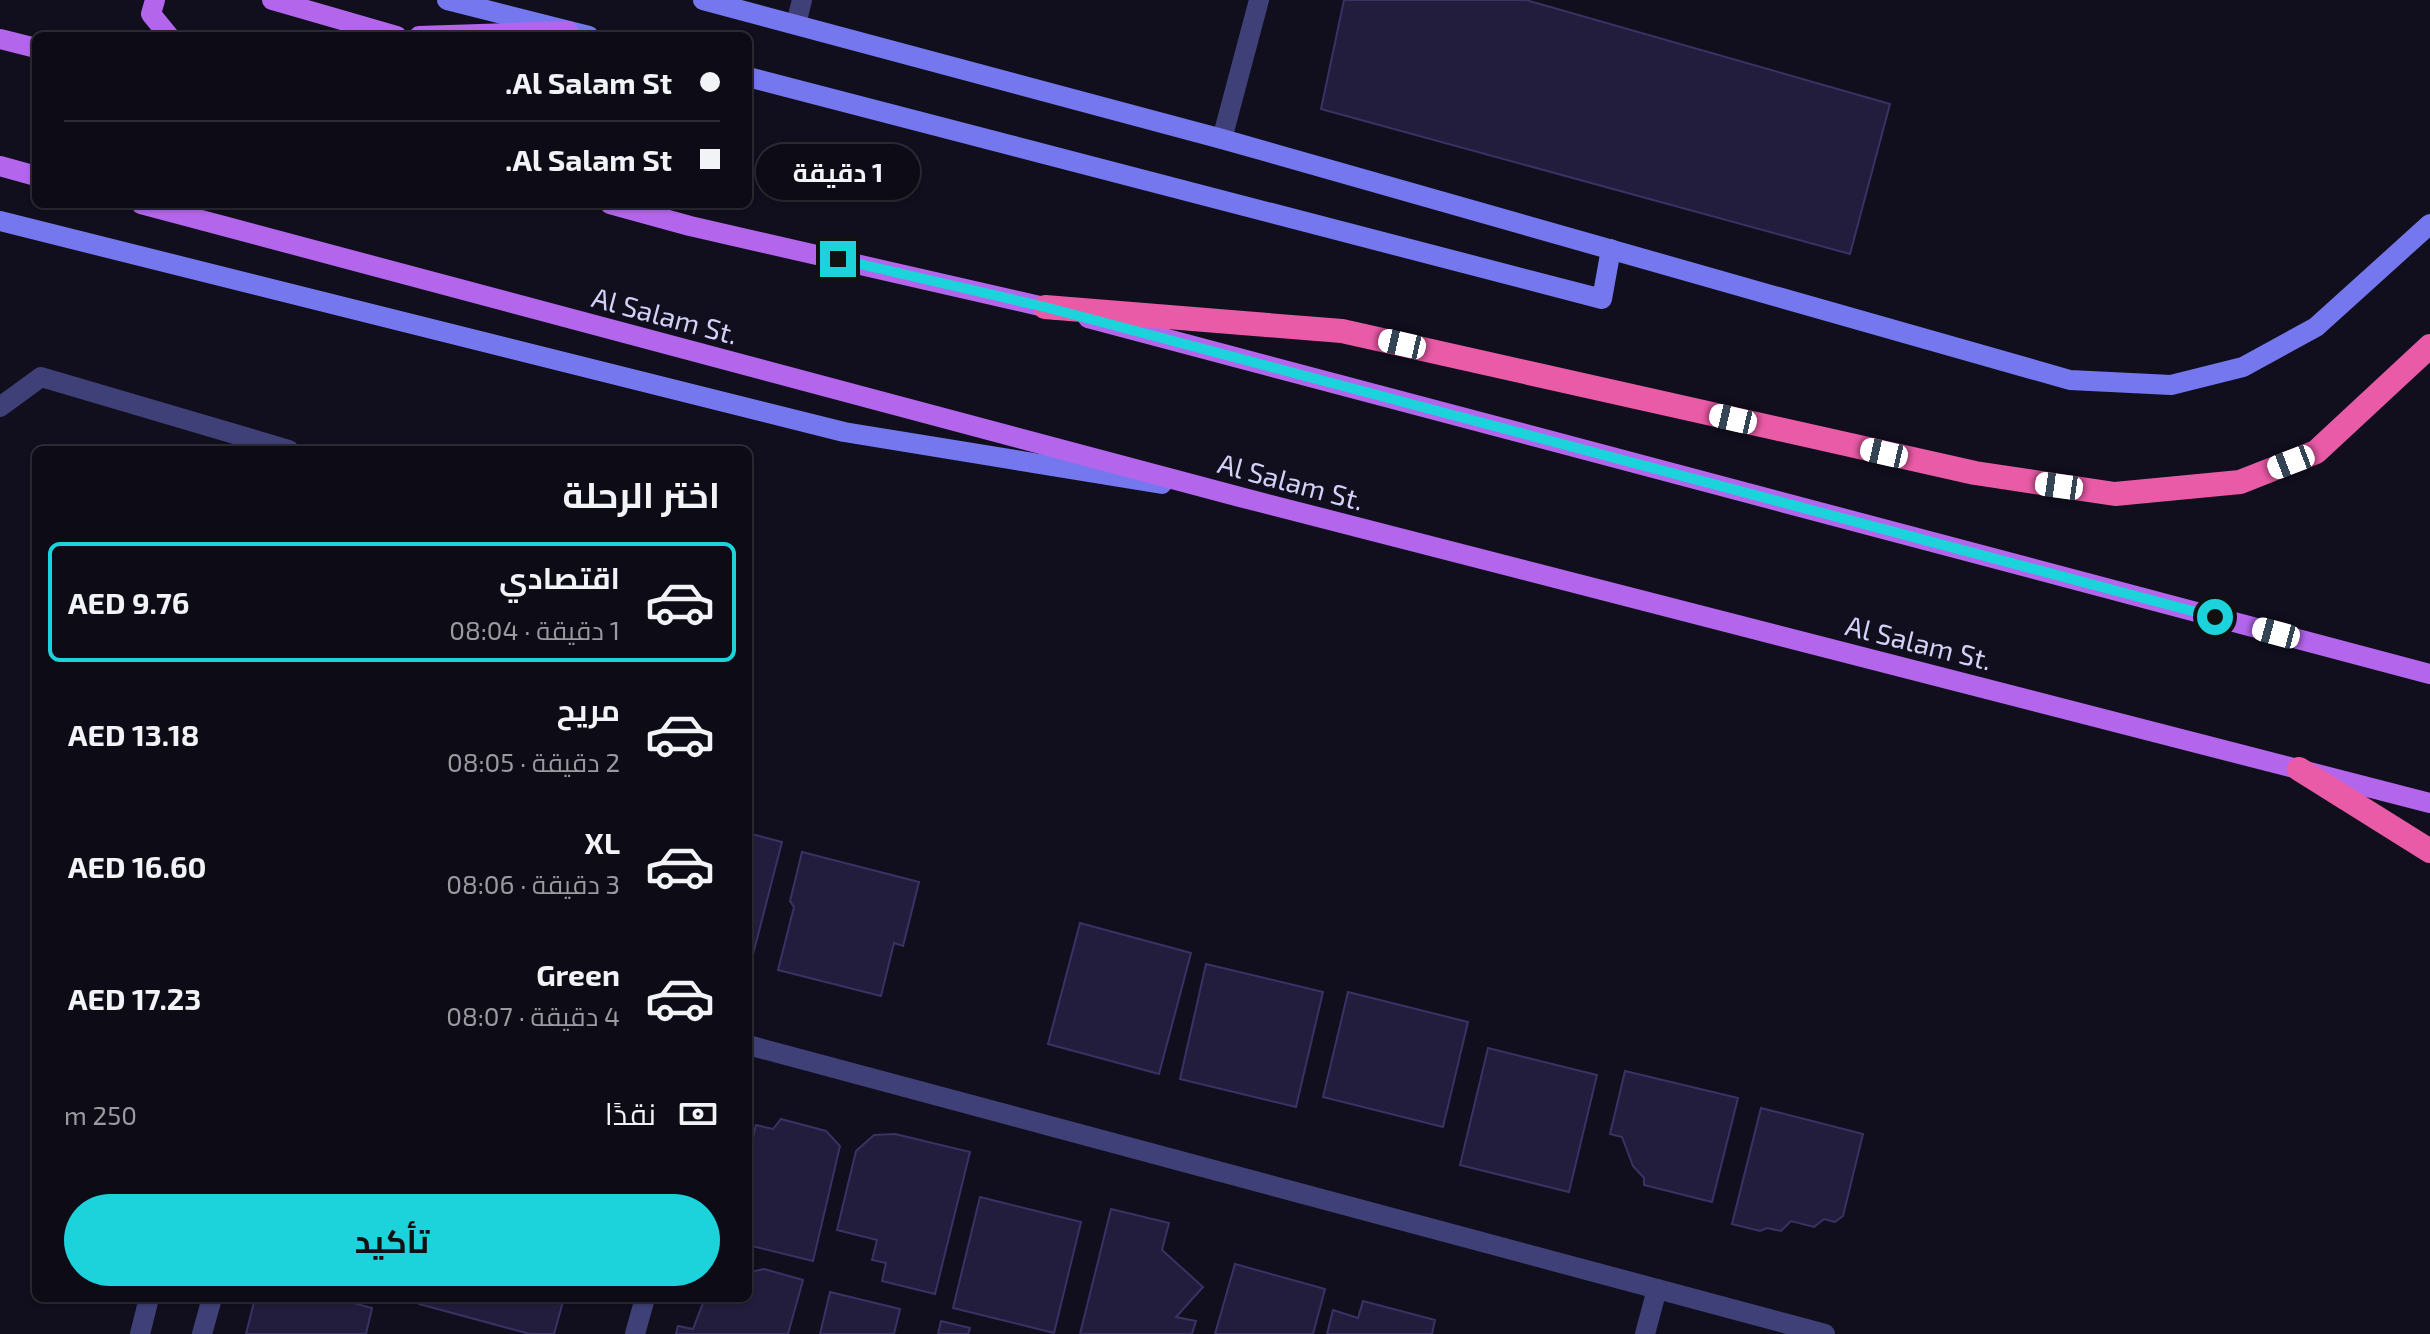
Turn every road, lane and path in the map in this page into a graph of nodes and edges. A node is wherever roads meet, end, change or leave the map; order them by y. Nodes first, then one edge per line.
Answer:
1 (155, 0) edge
2 (272, 0) edge
3 (447, 0) edge
4 (703, 0) edge
5 (802, 0) edge
6 (1259, 0) edge
7 (796, 24) junction
8 (0, 27) edge
9 (568, 31) junction
10 (166, 32) edge
11 (383, 32) edge
12 (538, 32) edge
13 (572, 32) edge
14 (0, 39) edge
15 (32, 47) edge
16 (752, 78) edge
17 (1222, 139) junction
18 (0, 166) edge
19 (32, 175) edge
20 (156, 208) edge
21 (625, 208) edge
22 (649, 208) edge
23 (0, 221) edge
24 (2430, 224) edge
25 (690, 226) junction
26 (1611, 249) junction
27 (1045, 307) junction
28 (2430, 346) edge
29 (0, 407) edge
30 (275, 446) edge
31 (1240, 497) junction
32 (2430, 674) edge
33 (2299, 769) junction
34 (2430, 803) edge
35 (2430, 851) edge
36 (752, 1046) edge
37 (1657, 1289) junction
38 (148, 1302) edge
39 (211, 1302) edge
40 (644, 1302) edge
41 (140, 1334) edge
42 (202, 1334) edge
43 (635, 1334) edge
44 (1645, 1334) edge
45 (1825, 1334) edge

1 - 10 main road
2 - 11 main road
3 - 9 main road
4 - 7 main road
5 - 7 street
6 - 17 street
7 - 17 main road
8 - 15 main road
9 - 12 main road
9 - 13 main road
14 - 15 main road
16 - 26 main road
17 - 26 main road
18 - 19 main road
20 - 31 main road, Al Salam St.
21 - 25 main road
22 - 25 main road
23 - 31 main road
24 - 26 main road
25 - 27 main road
27 - 28 highway
27 - 32 main road
29 - 30 street
31 - 33 main road, Al Salam St.
33 - 34 main road, Al Salam St.
33 - 35 highway
36 - 37 street
37 - 44 street
37 - 45 street
38 - 41 street
39 - 42 street
40 - 43 street

